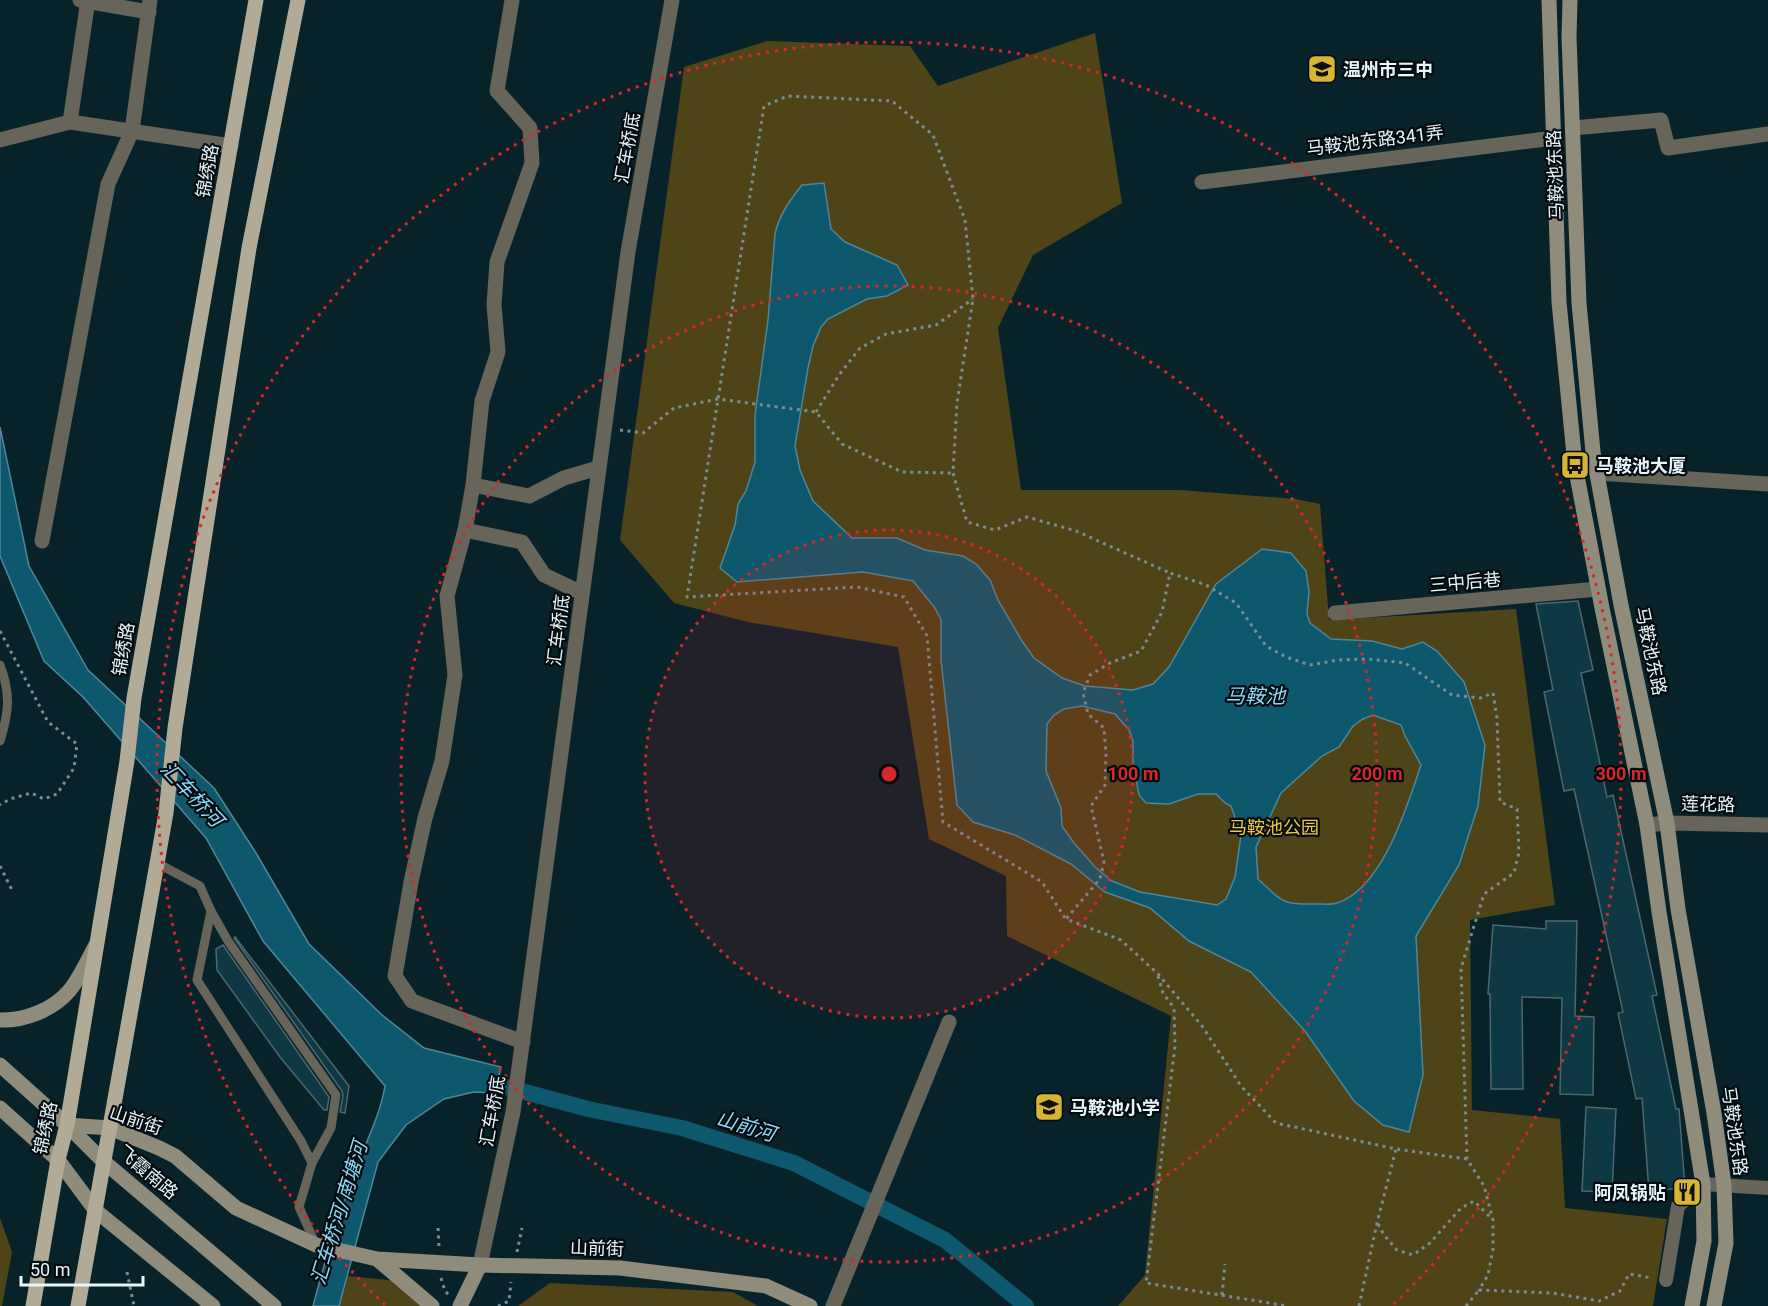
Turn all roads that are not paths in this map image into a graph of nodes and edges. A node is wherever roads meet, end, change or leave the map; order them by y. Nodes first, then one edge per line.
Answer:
1 (85, 0) edge
2 (256, 0) edge
3 (298, 0) edge
4 (512, 0) edge
5 (672, 0) edge
6 (1549, 0) edge
7 (1570, 0) edge
8 (149, 6) edge
9 (70, 122) junction
10 (1573, 128) junction
11 (132, 131) junction
12 (1768, 134) edge
13 (1554, 138) junction
14 (0, 140) edge
15 (231, 146) junction
16 (1202, 182) dead end
17 (598, 468) junction
18 (1597, 474) junction
19 (1768, 484) edge
20 (473, 485) junction
21 (465, 530) junction
22 (42, 541) dead end
23 (1598, 589) junction
24 (582, 593) junction
25 (1335, 613) dead end
26 (0, 665) edge
27 (0, 741) edge
28 (1667, 823) junction
29 (1647, 825) junction
30 (1768, 825) edge
31 (157, 863) junction
32 (211, 910) junction
33 (97, 943) junction
34 (0, 1020) edge
35 (949, 1022) dead end
36 (522, 1049) junction
37 (0, 1065) edge
38 (0, 1108) edge
39 (67, 1125) junction
40 (110, 1128) junction
41 (58, 1160) junction
42 (103, 1161) junction
43 (312, 1163) junction
44 (1702, 1184) junction
45 (1724, 1185) junction
46 (1768, 1188) edge
47 (96, 1210) junction
48 (316, 1245) junction
49 (374, 1258) junction
50 (480, 1265) junction
51 (1666, 1280) road end
52 (33, 1306) edge
53 (78, 1306) edge
54 (213, 1306) edge
55 (274, 1306) edge
56 (432, 1306) edge
57 (460, 1306) edge
58 (810, 1306) edge
59 (833, 1306) edge
60 (1692, 1306) edge
61 (1714, 1306) edge

1 - 8 street
1 - 9 street
2 - 15 main road, 锦绣路
3 - 31 main road
4 - 20 street
5 - 17 street, 汇车桥底
6 - 13 main road, 马鞍池东路
7 - 10 main road, 马鞍池东路
8 - 11 street
9 - 11 street
9 - 14 street
10 - 12 street
10 - 18 main road, 马鞍池东路
11 - 15 street
11 - 22 street
13 - 16 street, 马鞍池东路341弄
13 - 23 main road, 马鞍池东路
15 - 33 main road, 锦绣路
17 - 20 street
17 - 24 street, 汇车桥底
18 - 19 street
18 - 28 main road, 马鞍池东路
20 - 21 street
21 - 24 street
21 - 36 street
23 - 25 street, 三中后巷
23 - 29 main road, 马鞍池东路
24 - 36 street, 汇车桥底
26 - 27 lane
28 - 29 street, 莲花路
28 - 30 street, 莲花路
28 - 45 main road, 马鞍池东路
29 - 44 main road, 马鞍池东路
31 - 32 lane
31 - 40 main road
32 - 43 lane
32 - 43 lane
33 - 34 main road
33 - 39 main road, 锦绣路
35 - 59 street
36 - 50 street, 汇车桥底
37 - 39 main road, 飞霞南路
38 - 41 main road
39 - 40 main road, 山前街
39 - 41 main road, 锦绣路
39 - 42 main road, 飞霞南路
40 - 42 main road
40 - 48 main road, 山前街
41 - 47 main road
41 - 52 main road, 锦绣路
42 - 47 main road
42 - 55 main road, 飞霞南路
43 - 48 lane
44 - 45 street
44 - 51 street
44 - 60 main road, 马鞍池东路
45 - 46 street
45 - 61 main road, 马鞍池东路
47 - 53 main road
47 - 54 main road
48 - 49 main road, 山前街
49 - 50 main road, 山前街
49 - 56 main road, 山前街
50 - 57 main road
50 - 58 main road, 山前街

